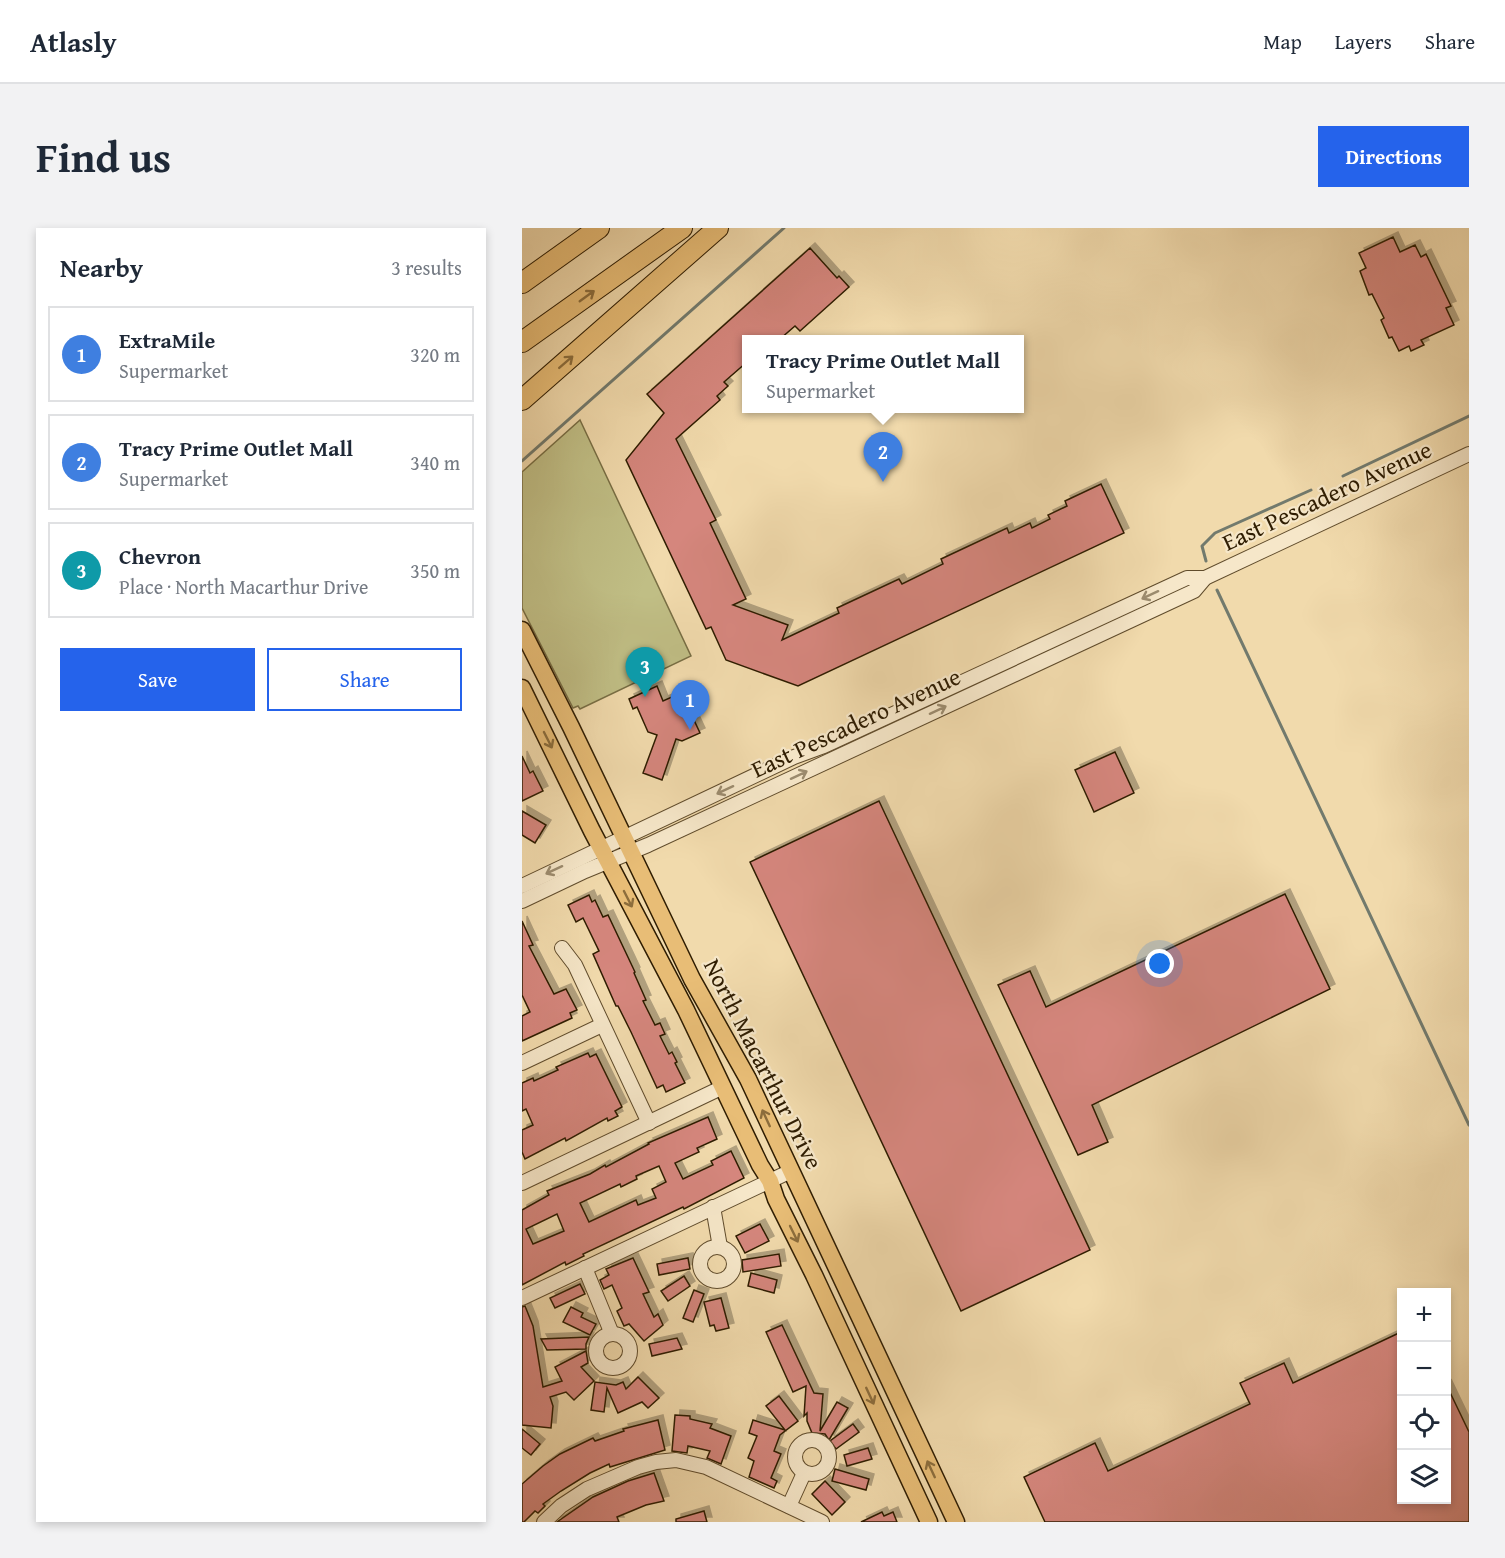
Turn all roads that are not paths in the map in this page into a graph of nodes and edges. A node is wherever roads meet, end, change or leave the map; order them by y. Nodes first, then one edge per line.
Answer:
1 (599, 228) edge
2 (682, 228) edge
3 (718, 228) edge
4 (522, 284) edge
5 (522, 342) edge
6 (522, 400) edge
7 (1469, 454) edge
8 (1205, 578) junction
9 (522, 630) edge
10 (522, 688) edge
11 (624, 837) junction
12 (631, 852) junction
13 (605, 855) junction
14 (522, 886) edge
15 (522, 902) edge
16 (562, 948) dead end
17 (602, 1025) junction
18 (522, 1063) edge
19 (723, 1087) junction
20 (649, 1123) junction
21 (791, 1171) junction
22 (770, 1181) junction
23 (522, 1183) edge
24 (713, 1207) junction
25 (720, 1247) dead end
26 (585, 1268) junction
27 (522, 1298) edge
28 (612, 1334) dead end
29 (804, 1473) dead end
30 (789, 1506) junction
31 (544, 1522) edge
32 (822, 1522) edge
33 (929, 1522) edge
34 (956, 1522) edge

1 - 4 highway
5 -> 2 highway
6 -> 3 highway
7 - 8 street, East Pescadero Avenue
8 -> 11 street, East Pescadero Avenue
12 -> 8 street, East Pescadero Avenue
9 - 11 main road, North Macarthur Drive
10 -> 13 main road, North Macarthur Drive
11 - 12 main road, North Macarthur Drive
11 - 13 street, East Pescadero Avenue
12 - 13 street, East Pescadero Avenue
21 -> 12 main road, North Macarthur Drive
13 -> 14 street, East Pescadero Avenue
13 - 15 street, East Pescadero Avenue
13 -> 19 main road, North Macarthur Drive
16 - 17 street
17 - 18 street
17 - 20 street
19 - 20 street
19 - 22 main road, North Macarthur Drive
20 - 23 street
21 - 22 street
34 -> 21 main road, North Macarthur Drive
22 - 24 street
22 -> 33 main road, North Macarthur Drive
24 - 25 street
24 - 26 street
26 - 27 street
26 - 28 street
29 - 30 street
30 - 31 street
30 - 32 street

